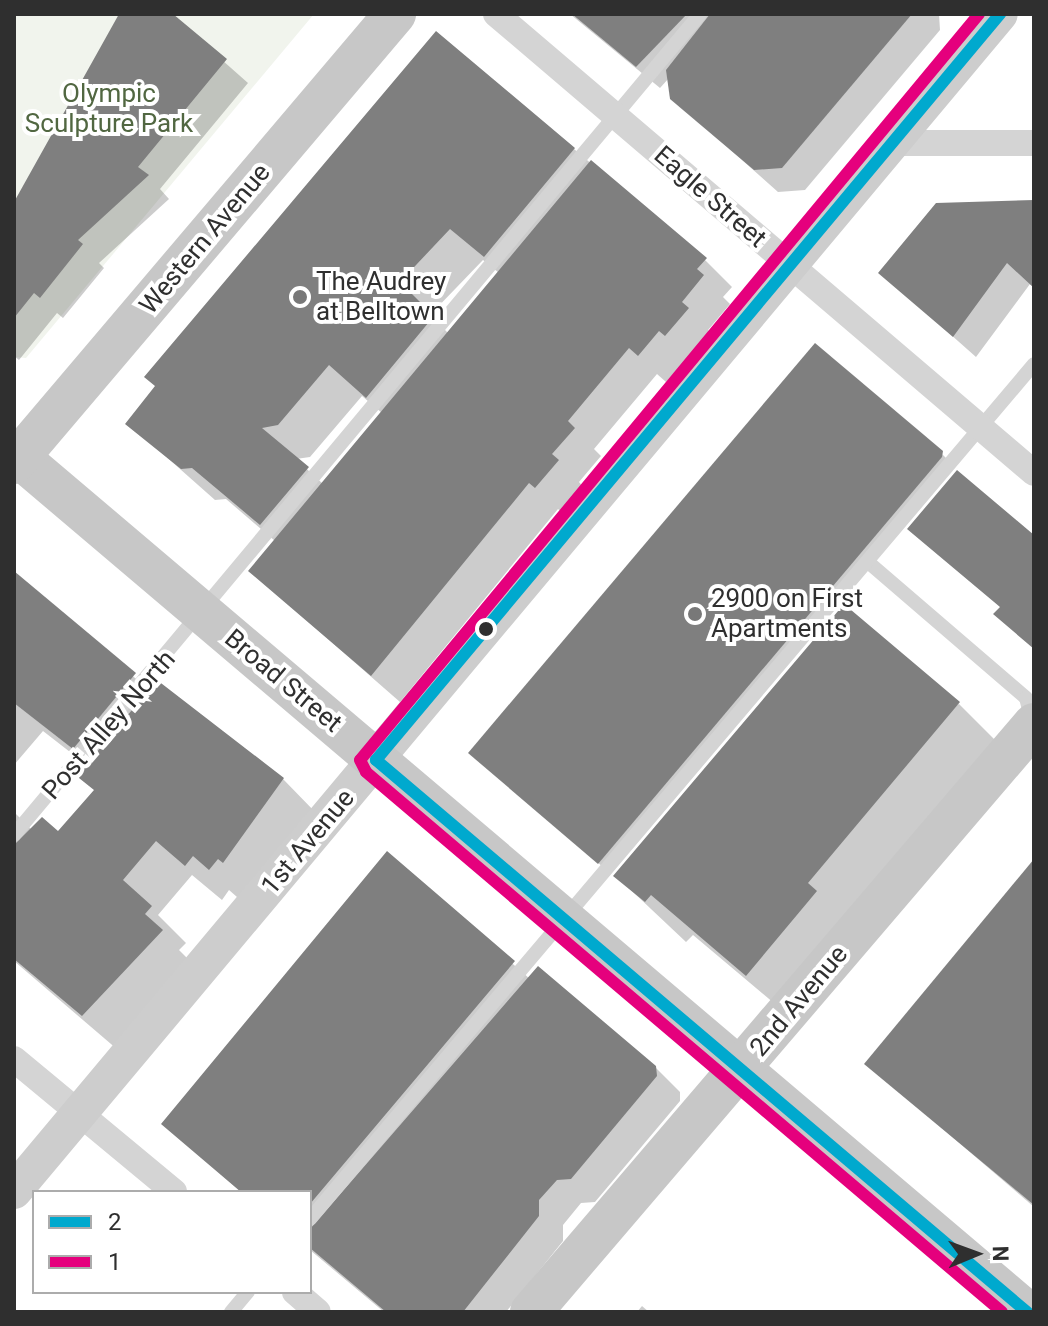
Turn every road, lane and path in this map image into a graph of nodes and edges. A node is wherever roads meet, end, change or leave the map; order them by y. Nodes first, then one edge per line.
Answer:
1 (395, 14) edge
2 (496, 14) edge
3 (700, 14) edge
4 (1000, 14) edge
5 (614, 114) junction
6 (892, 143) junction
7 (1034, 143) edge
8 (792, 266) junction
9 (1034, 364) edge
10 (981, 428) junction
11 (16, 458) edge
12 (1034, 473) edge
13 (868, 562) junction
14 (204, 614) junction
15 (1034, 724) edge
16 (376, 760) junction
17 (14, 835) edge
18 (565, 920) junction
19 (14, 1059) edge
20 (741, 1070) junction
21 (79, 1114) junction
22 (172, 1190) edge
23 (14, 1191) edge
24 (312, 1217) edge
25 (246, 1294) edge
26 (297, 1294) edge
27 (231, 1312) edge
28 (318, 1312) edge
29 (531, 1312) edge
30 (1027, 1312) edge

1 - 11 main road, Western Avenue
2 - 5 street, Eagle Street
3 - 5 lane, Post Alley North
4 - 6 main road, 1st Avenue
5 - 8 street, Eagle Street
5 - 14 lane, Post Alley North
6 - 7 street
6 - 8 main road, 1st Avenue
8 - 10 street, Eagle Street
8 - 16 main road, 1st Avenue
9 - 10 lane
10 - 12 street, Eagle Street
10 - 13 lane
11 - 14 main road, Broad Street
13 - 15 lane
13 - 18 lane
14 - 16 main road, Broad Street
14 - 17 lane, Post Alley North
15 - 20 main road, 2nd Avenue
16 - 18 main road, Broad Street
16 - 21 main road, 1st Avenue
18 - 20 main road, Broad Street
18 - 24 lane
19 - 21 street
20 - 29 main road, 2nd Avenue
20 - 30 main road, Broad Street
21 - 22 street
21 - 23 main road, 1st Avenue
25 - 27 lane
26 - 28 street

